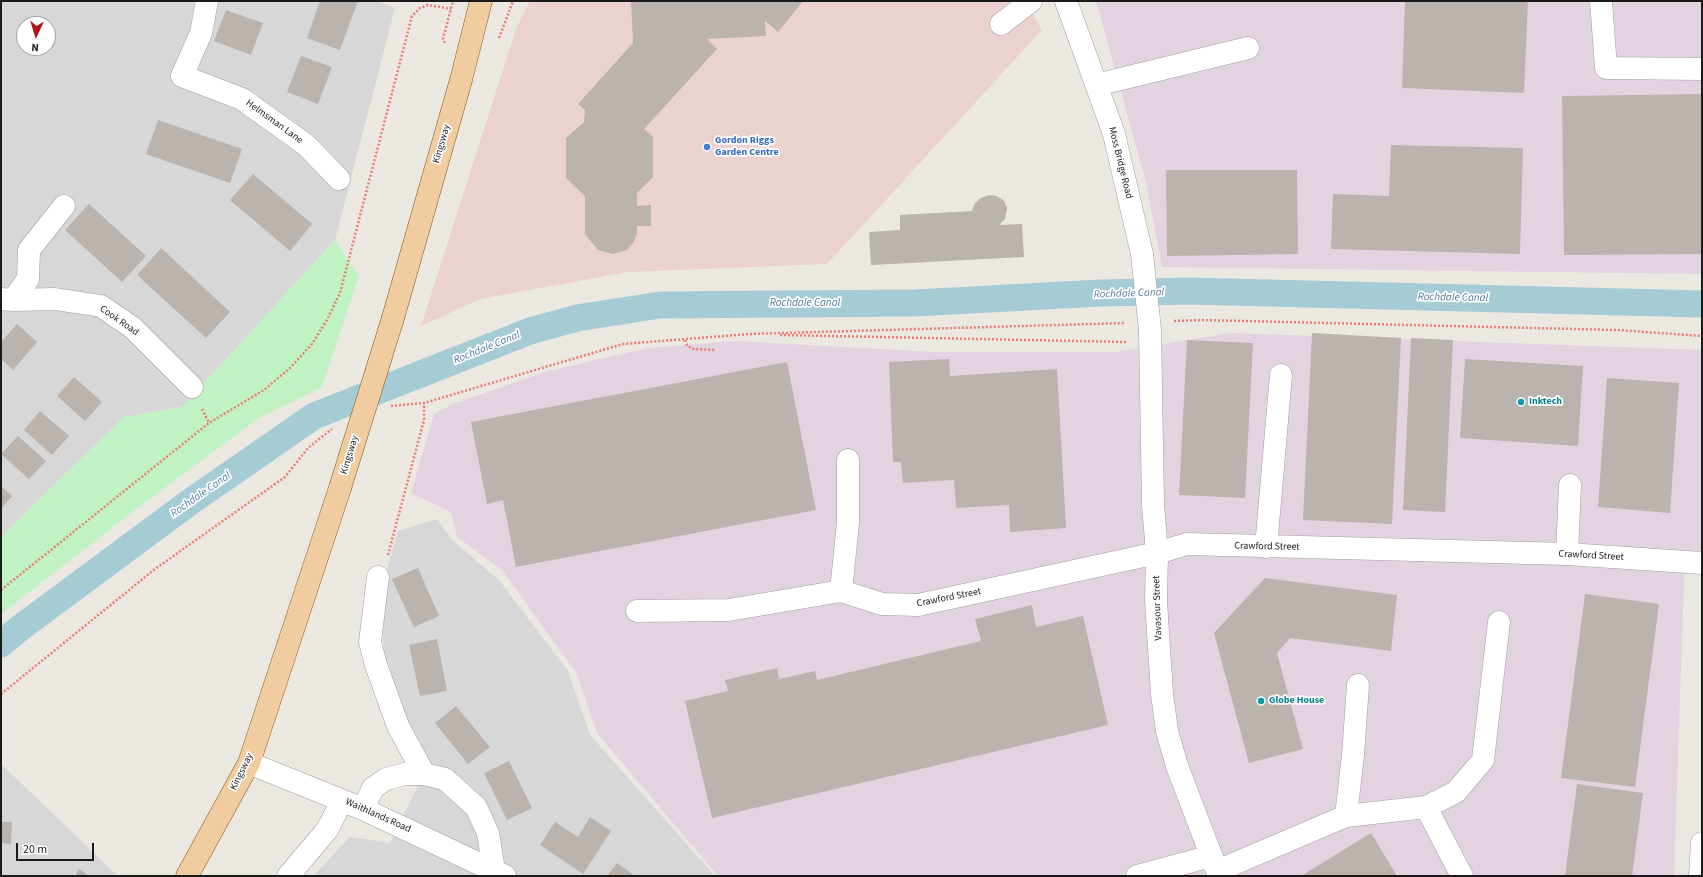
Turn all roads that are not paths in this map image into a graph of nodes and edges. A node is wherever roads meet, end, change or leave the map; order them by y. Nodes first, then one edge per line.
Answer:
1 (207, 1) edge
2 (1031, 1) edge
3 (1066, 1) edge
4 (1601, 1) edge
5 (482, 7) edge
6 (1001, 24) dead end
7 (1248, 48) dead end
8 (1702, 69) edge
9 (1096, 85) junction
10 (339, 179) dead end
11 (64, 206) dead end
12 (7, 300) edge
13 (1144, 332) joint
14 (1281, 375) dead end
15 (192, 387) dead end
16 (848, 460) dead end
17 (1570, 485) dead end
18 (1266, 547) junction
19 (1157, 553) junction
20 (1567, 554) junction
21 (1702, 563) edge
22 (378, 577) road end
23 (841, 591) junction
24 (637, 611) dead end
25 (1499, 622) dead end
26 (1358, 685) dead end
27 (249, 763) junction
28 (424, 774) junction
29 (342, 801) junction
30 (1426, 808) junction
31 (363, 809) junction
32 (1346, 816) junction
33 (1702, 843) edge
34 (1216, 868) edge
35 (500, 873) edge
36 (187, 876) edge
37 (288, 876) edge
38 (1137, 876) edge
39 (1462, 876) edge
40 (1700, 876) edge

1 - 10 street, Helmsman Lane
2 - 6 street
3 - 9 street, Moss Bridge Road
4 - 8 street
5 - 27 main road, Kingsway, bridge
7 - 9 street
9 - 13 street, Moss Bridge Road, bridge
11 - 12 street
12 - 15 street, Cook Road
13 - 19 street, Vavasour Street
14 - 18 street
16 - 23 street
17 - 20 street
18 - 19 street, Crawford Street
18 - 20 street, Crawford Street
19 - 23 street, Crawford Street
19 - 34 street, Vavasour Street
20 - 21 street, Crawford Street
22 - 28 street
23 - 24 street
25 - 30 street
26 - 32 street
27 - 29 street, Waithlands Road
27 - 36 main road, Kingsway
28 - 31 street
28 - 35 street
29 - 31 street, Waithlands Road
29 - 37 street
30 - 32 street
30 - 39 street
31 - 35 street, Waithlands Road
32 - 34 street
33 - 40 street
34 - 38 street

